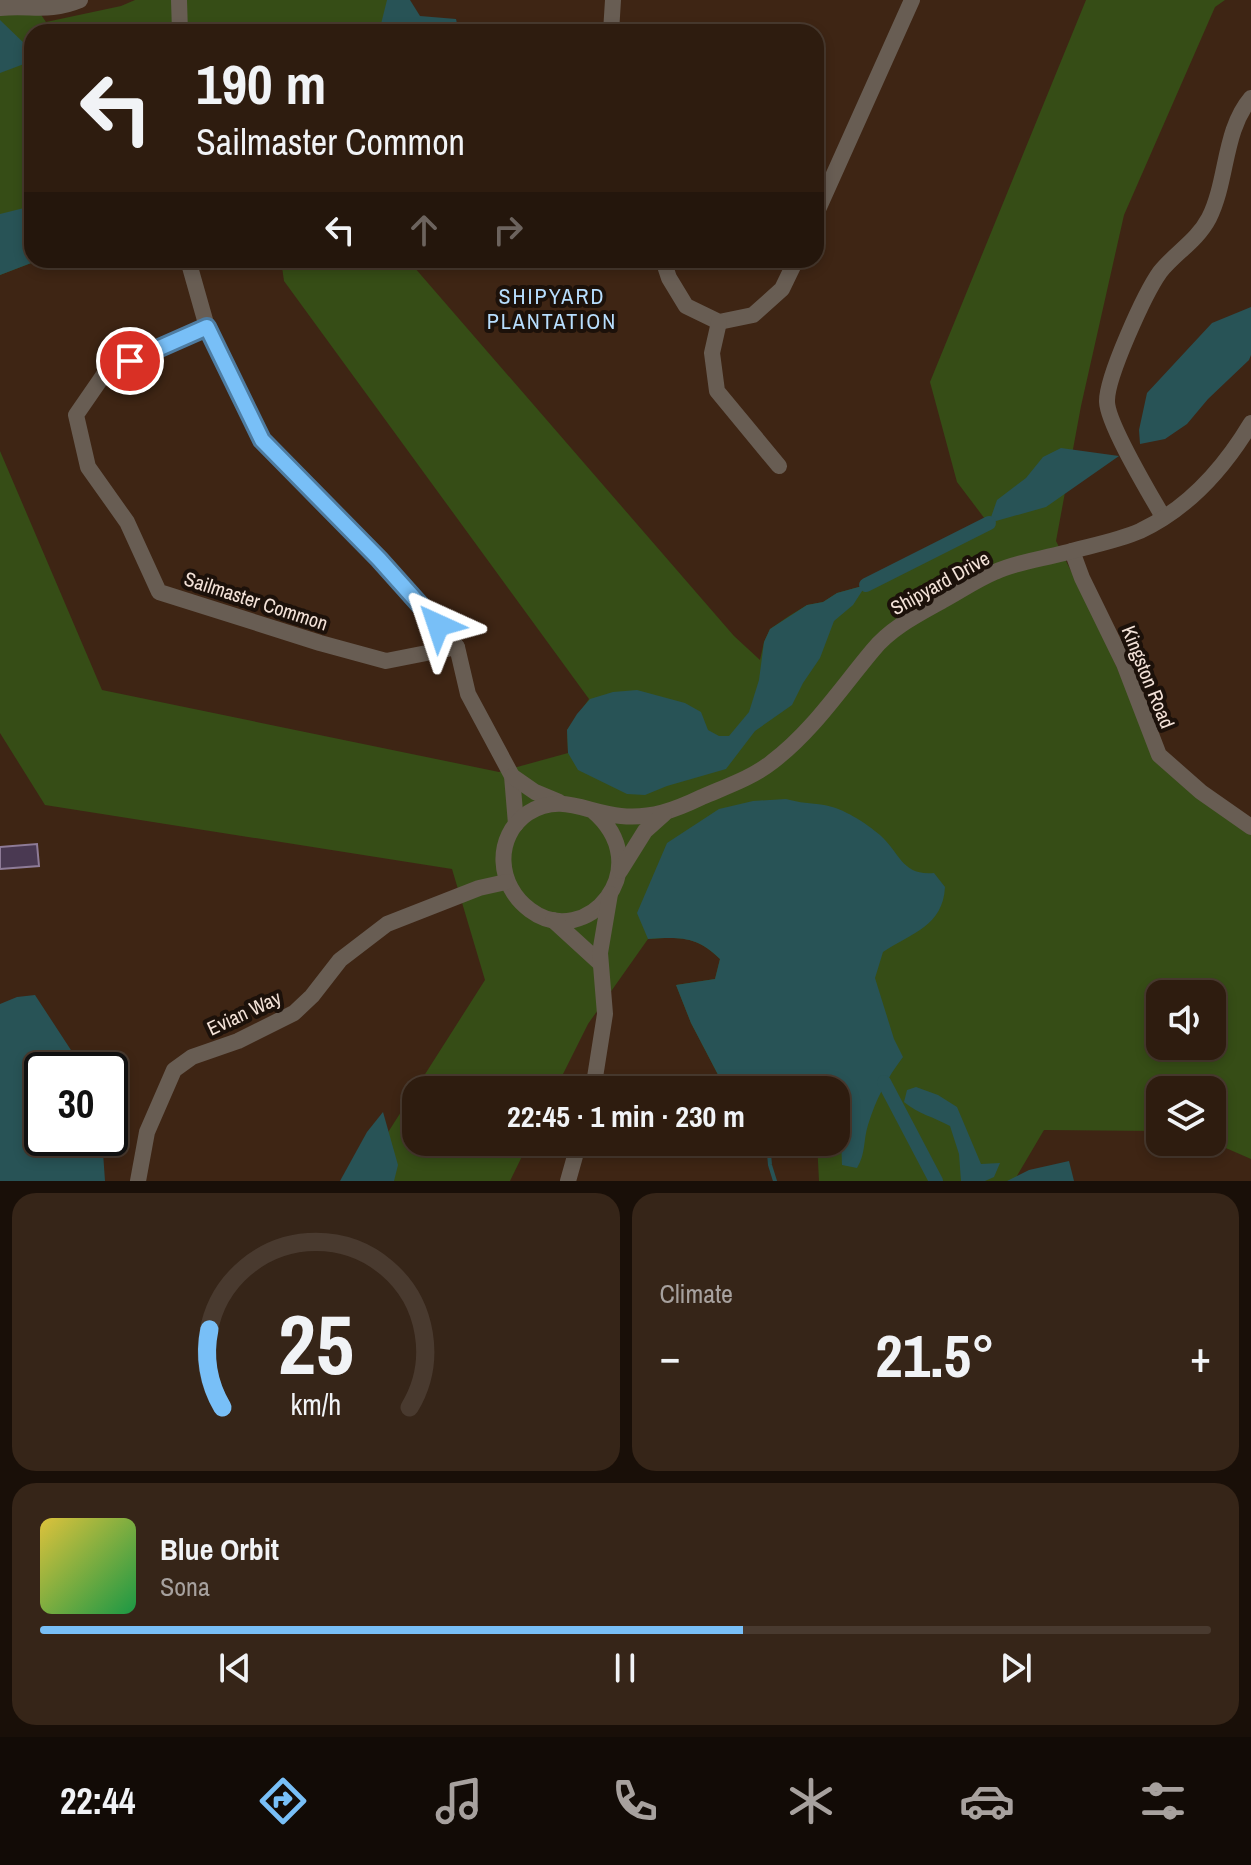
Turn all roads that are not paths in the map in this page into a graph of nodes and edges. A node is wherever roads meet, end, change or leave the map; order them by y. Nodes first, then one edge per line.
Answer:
1 (80, 0) edge
2 (179, 0) edge
3 (613, 0) edge
4 (912, 0) edge
5 (28, 3) edge
6 (0, 8) edge
7 (180, 24) edge
8 (612, 24) edge
9 (1251, 98) edge
10 (824, 196) edge
11 (190, 268) edge
12 (666, 268) edge
13 (792, 268) edge
14 (719, 322) junction
15 (207, 327) junction
16 (1251, 423) edge
17 (779, 466) dead end
18 (1163, 517) junction
19 (1072, 551) junction
20 (457, 647) junction
21 (512, 776) junction
22 (559, 802) junction
23 (592, 810) junction
24 (666, 813) junction
25 (516, 824) junction
26 (1251, 827) edge
27 (620, 871) junction
28 (506, 882) junction
29 (610, 894) junction
30 (553, 920) junction
31 (600, 963) junction
32 (595, 1076) edge
33 (575, 1156) edge
34 (138, 1181) edge
35 (568, 1181) edge

1 - 5 street
2 - 7 street
3 - 8 street
4 - 10 street
5 - 6 street
9 - 18 street
11 - 15 street
12 - 14 street
13 - 14 street
14 - 17 street
15 - 20 street
15 - 20 street, Sailmaster Common
16 - 18 street, Shipyard Drive
18 - 19 street, Shipyard Drive
19 - 24 street, Shipyard Drive
19 - 26 street, Kingston Road
20 - 21 street
21 - 22 street
21 - 25 street
22 - 23 street
22 - 25 street
23 - 24 street, Shipyard Drive
23 - 27 street
24 - 27 street, Shipyard Drive
25 - 28 street
27 - 29 street
28 - 30 street
28 - 34 street, Evian Way
29 - 30 street
29 - 31 street
30 - 31 street
31 - 32 street
33 - 35 street

